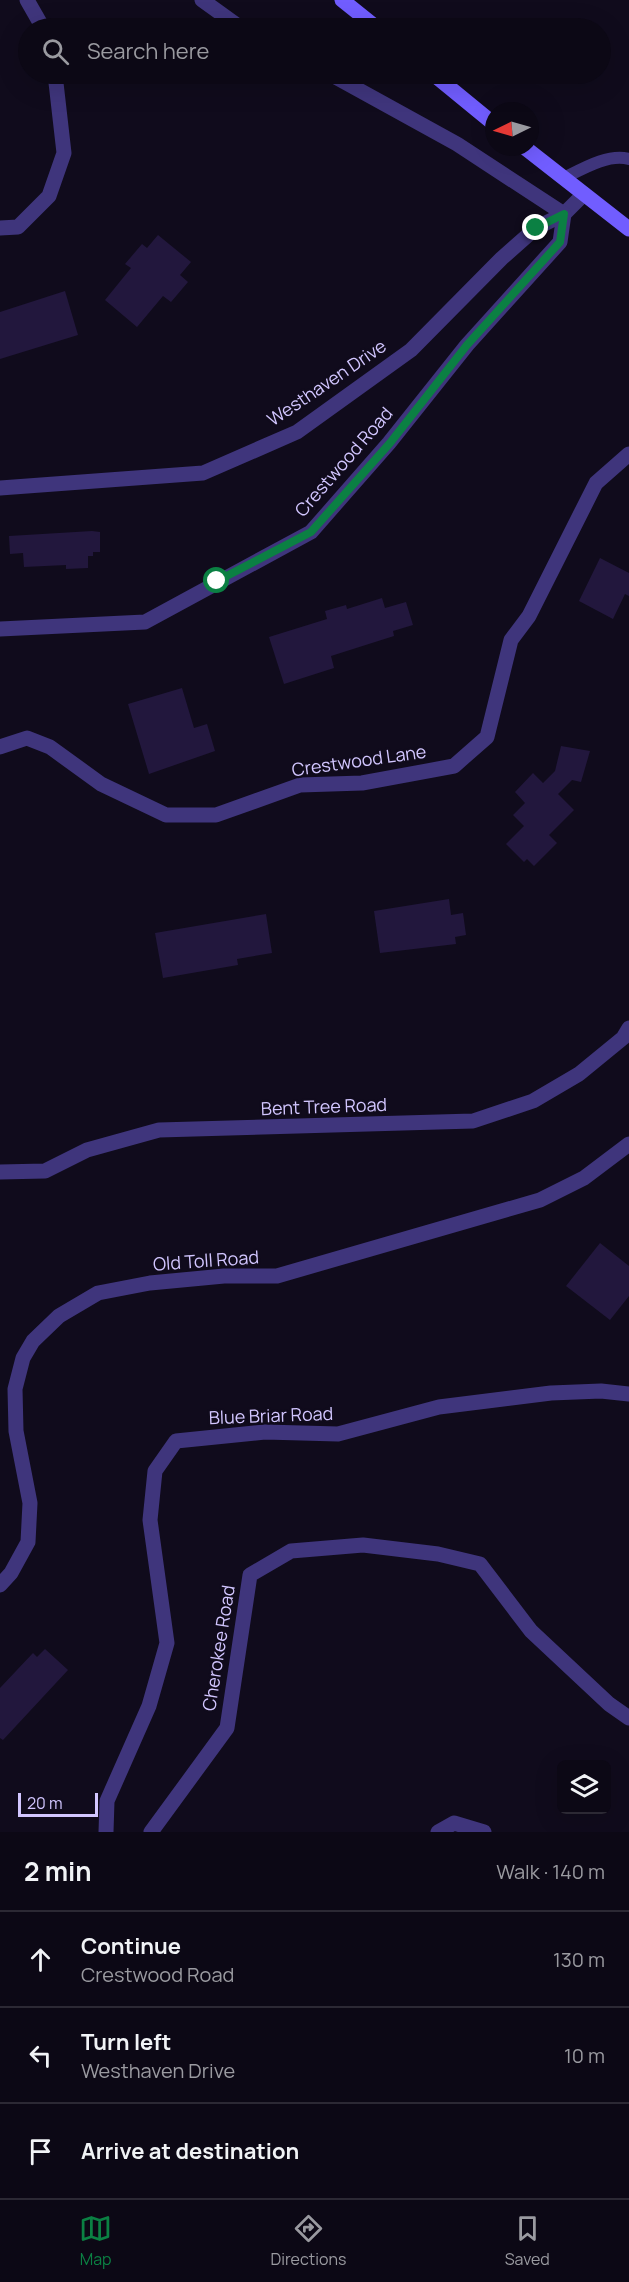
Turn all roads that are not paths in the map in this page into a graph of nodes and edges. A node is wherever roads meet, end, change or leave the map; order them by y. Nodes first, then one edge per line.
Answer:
1 (27, 0) edge
2 (202, 0) edge
3 (342, 0) edge
4 (37, 18) edge
5 (227, 18) edge
6 (365, 18) edge
7 (56, 84) edge
8 (348, 84) edge
9 (445, 84) edge
10 (485, 117) edge
11 (536, 156) edge
12 (629, 159) edge
13 (564, 178) junction
14 (584, 194) junction
15 (564, 214) junction
16 (0, 228) edge
17 (629, 229) edge
18 (629, 454) edge
19 (0, 488) edge
20 (0, 629) edge
21 (0, 747) edge
22 (629, 1028) edge
23 (629, 1144) edge
24 (0, 1172) edge
25 (629, 1394) edge
26 (0, 1585) edge
27 (629, 1718) edge
28 (106, 1832) edge
29 (151, 1832) edge
30 (438, 1832) edge
31 (484, 1832) edge

1 - 4 street
2 - 5 street
3 - 6 main road
7 - 16 street
8 - 15 street
9 - 10 main road
11 - 13 main road
12 - 13 lane
13 - 14 main road
14 - 15 street, Westhaven Drive
14 - 17 main road
15 - 19 street, Westhaven Drive
15 - 20 street, Crestwood Road
18 - 21 street, Crestwood Lane
22 - 24 street, Bent Tree Road
23 - 26 street, Old Toll Road
25 - 28 street, Blue Briar Road
27 - 29 street, Cherokee Road
30 - 31 street

